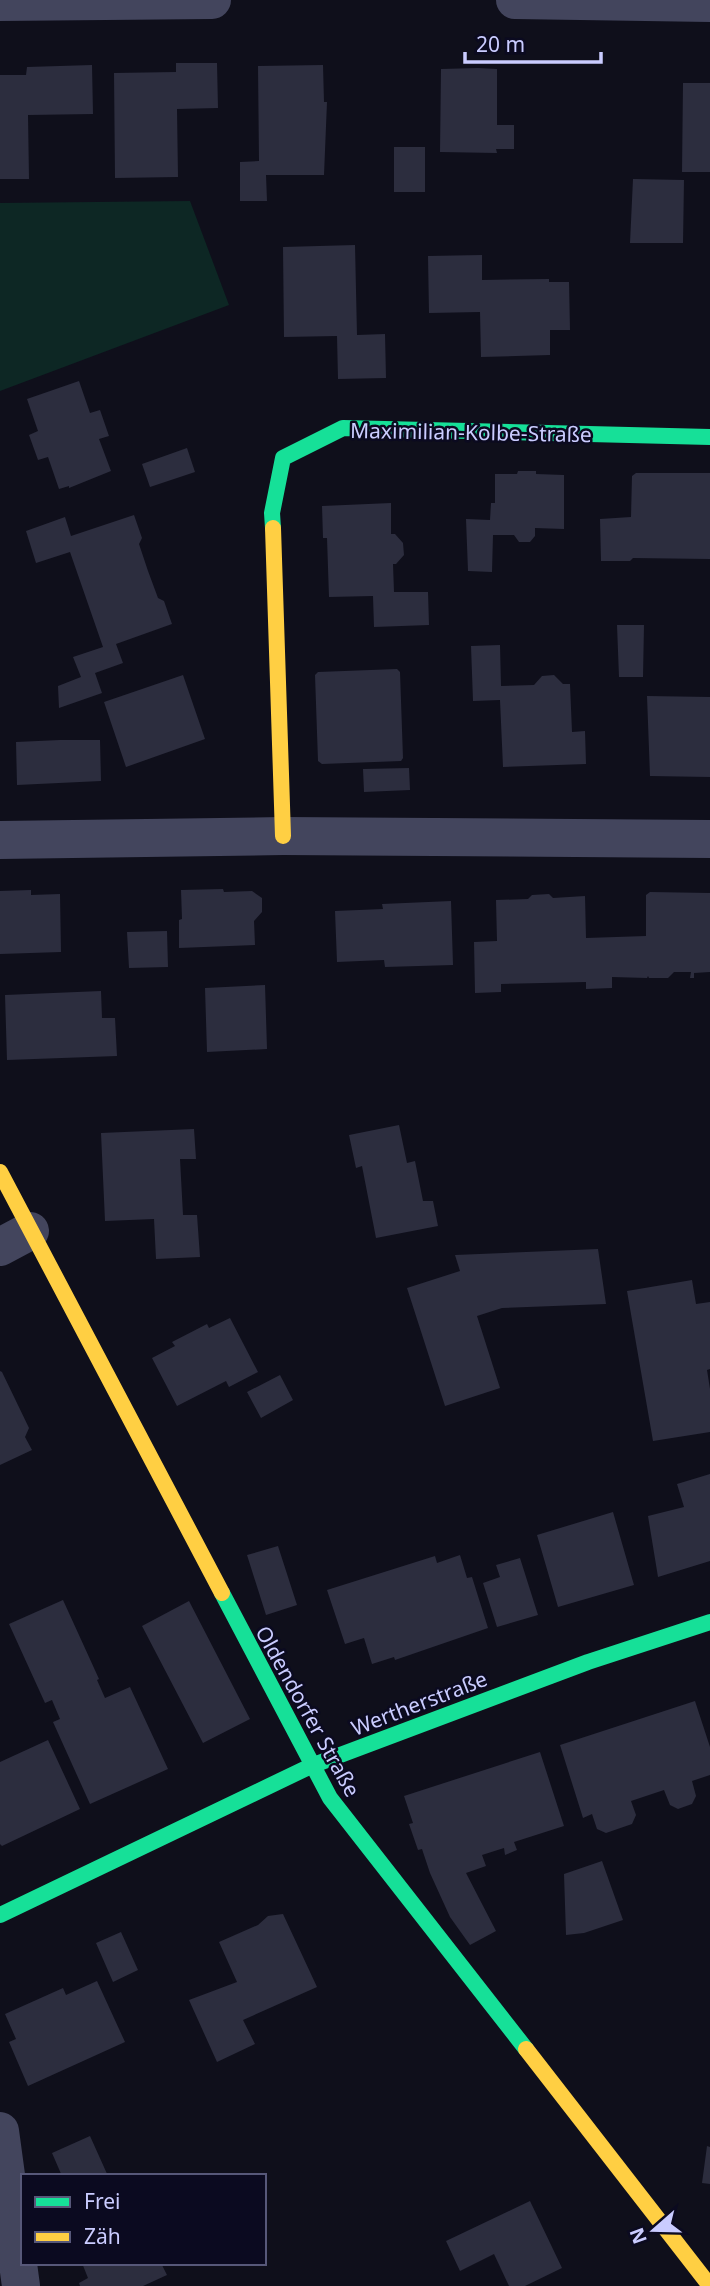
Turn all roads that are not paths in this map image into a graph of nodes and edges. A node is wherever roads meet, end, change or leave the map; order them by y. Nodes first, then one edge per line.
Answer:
1 (212, 0) edge
2 (515, 0) edge
3 (0, 2) edge
4 (710, 3) edge
5 (710, 437) edge
6 (283, 836) junction
7 (710, 839) edge
8 (0, 840) edge
9 (0, 1172) edge
10 (15, 1239) edge
11 (710, 1622) edge
12 (312, 1766) junction
13 (0, 1915) edge
14 (0, 2131) edge
15 (21, 2286) edge
16 (710, 2286) edge

1 - 3 street
2 - 4 street
5 - 6 street, Maximilian-Kolbe-Straße
6 - 7 street
6 - 8 street
9 - 10 street, Oldendorfer Straße
10 - 12 street, Oldendorfer Straße
11 - 12 street, Wertherstraße
12 - 13 street, Wertherstraße
12 - 16 street, Oldendorfer Straße
14 - 15 street

